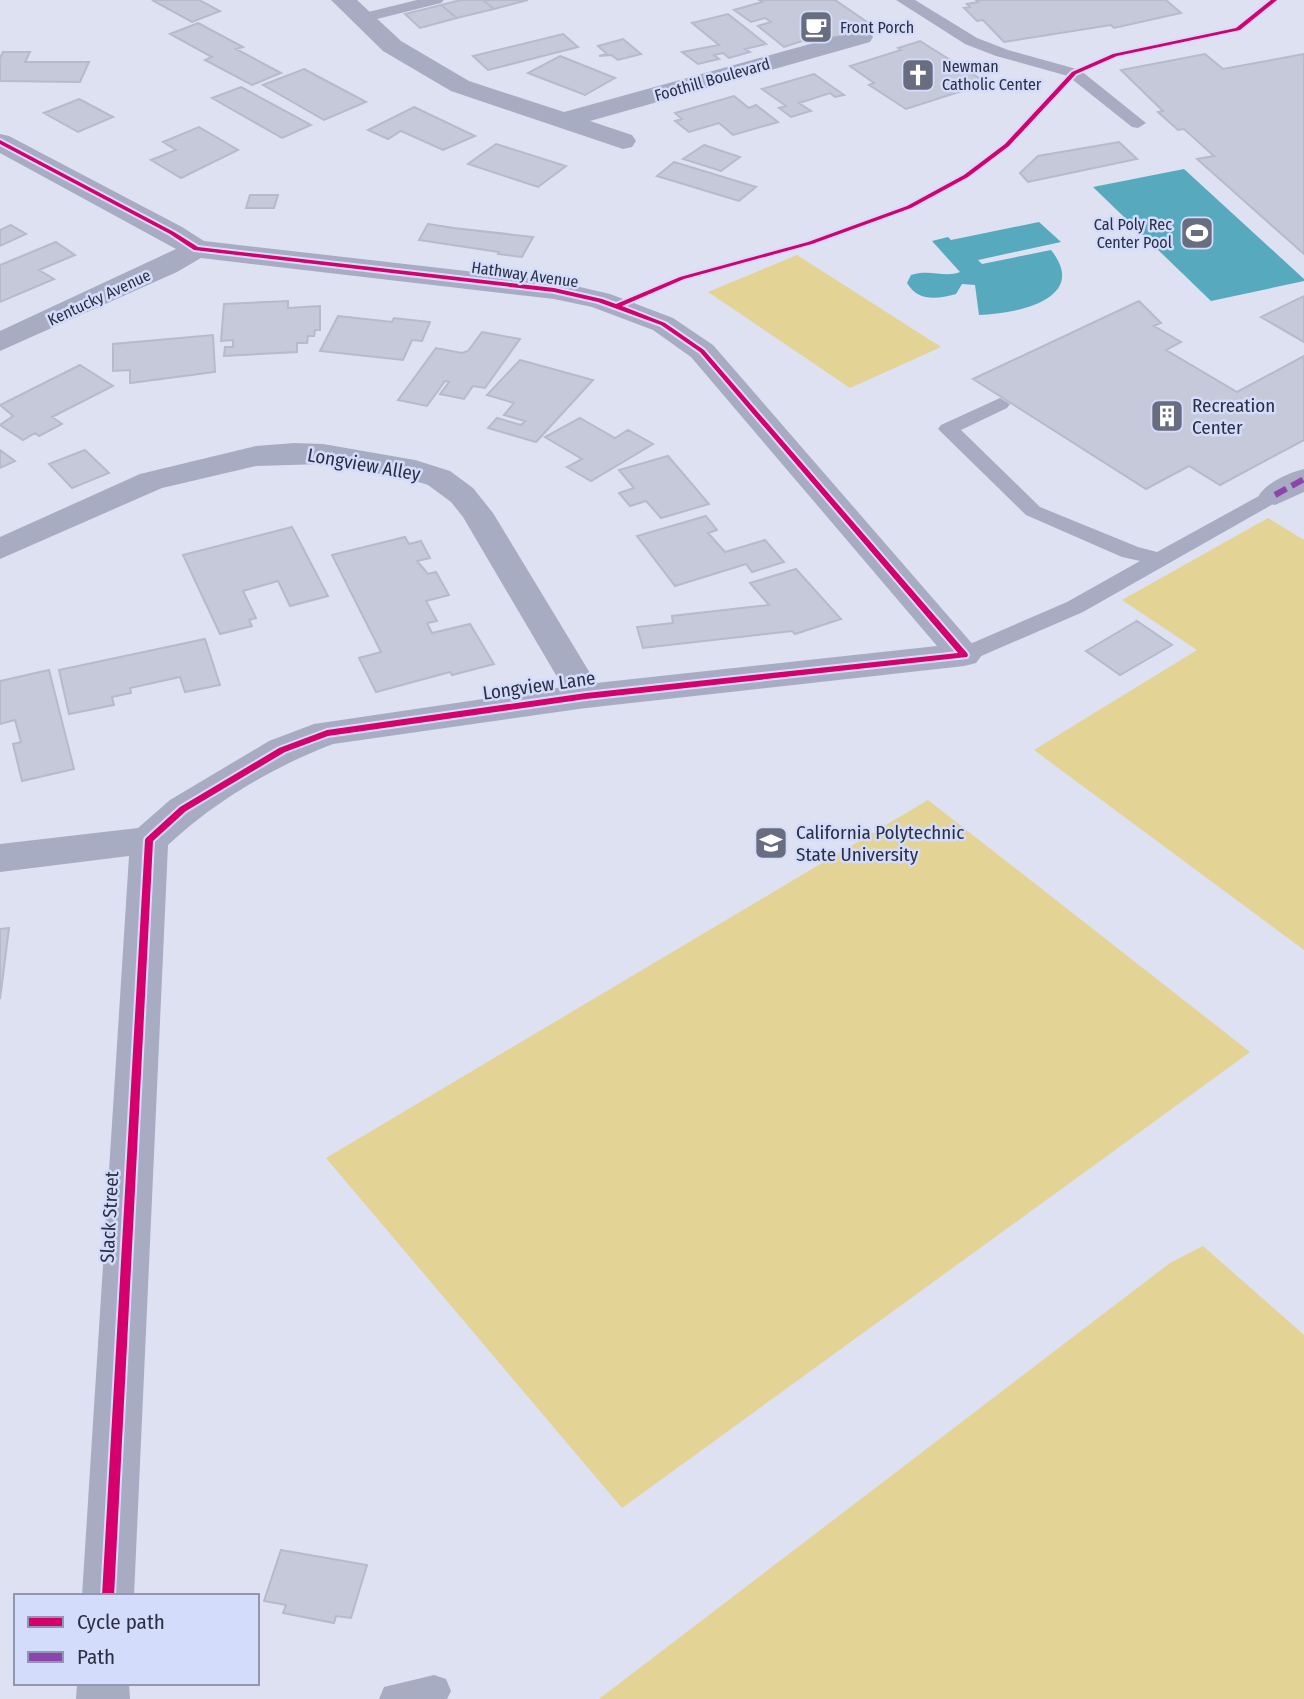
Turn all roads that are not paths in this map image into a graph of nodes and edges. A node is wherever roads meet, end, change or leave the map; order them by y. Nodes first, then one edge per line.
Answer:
1 (343, 0) edge
2 (436, 0) edge
3 (904, 0) edge
4 (361, 18) junction
5 (862, 37) dead end
6 (562, 121) junction
7 (1138, 123) dead end
8 (623, 141) dead end
9 (0, 142) edge
10 (196, 249) junction
11 (0, 342) edge
12 (1000, 404) dead end
13 (1304, 479) edge
14 (1275, 495) joint
15 (0, 549) edge
16 (1160, 560) junction
17 (964, 655) junction
18 (586, 696) junction
19 (149, 840) junction
20 (0, 858) edge
21 (108, 1594) edge
22 (434, 1691) dead end
23 (396, 1699) edge

1 - 4 street
2 - 4 lane
3 - 7 lane
4 - 6 street
5 - 6 street, Foothill Boulevard
6 - 8 street
9 - 10 street, Hathway Avenue
10 - 11 street, Kentucky Avenue
10 - 17 street, Hathway Avenue
12 - 16 lane
13 - 14 street
14 - 16 lane
15 - 18 street, Longview Alley
16 - 17 lane
17 - 18 street, Longview Lane
18 - 19 street, Longview Lane
19 - 20 street
19 - 21 street, Slack Street
22 - 23 lane

